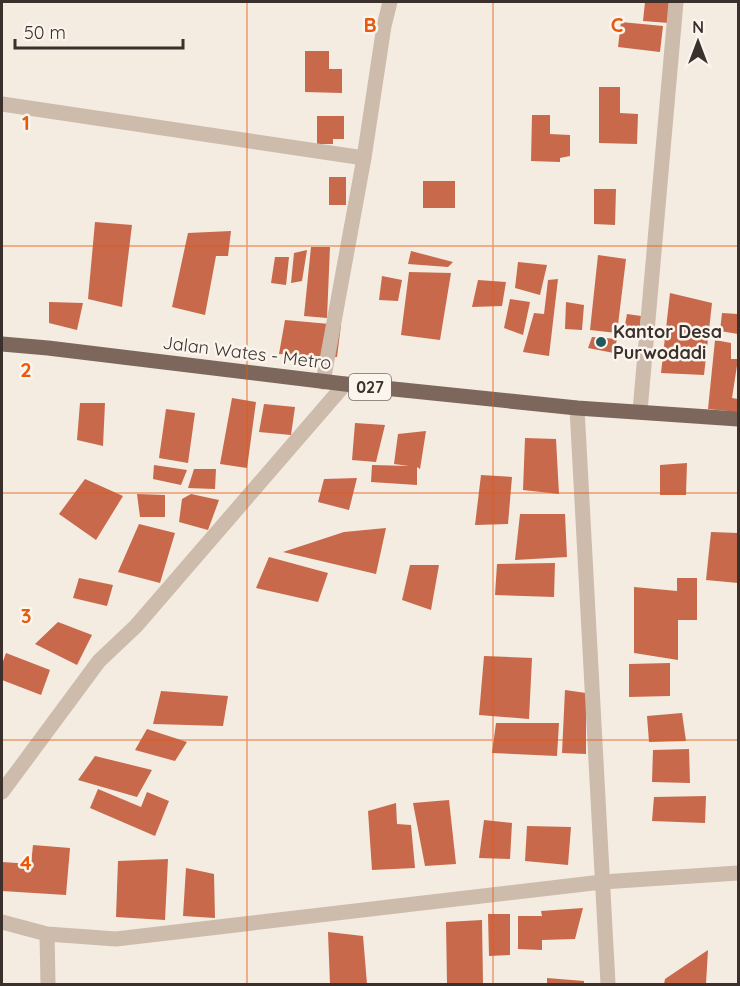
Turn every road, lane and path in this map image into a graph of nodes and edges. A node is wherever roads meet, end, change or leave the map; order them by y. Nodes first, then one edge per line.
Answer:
1 (390, 2) edge
2 (676, 2) edge
3 (2, 104) edge
4 (364, 158) junction
5 (2, 344) edge
6 (323, 382) junction
7 (345, 384) junction
8 (577, 408) junction
9 (640, 411) junction
10 (738, 419) edge
11 (2, 792) edge
12 (738, 873) edge
13 (602, 882) junction
14 (2, 922) edge
15 (47, 934) junction
16 (48, 984) edge
17 (608, 984) edge

1 - 4 street
2 - 9 street
3 - 4 street
4 - 6 street
5 - 6 main road, Jalan Wates - Metro / 027
6 - 7 main road, Jalan Wates - Metro / 027
7 - 8 main road, Jalan Wates - Metro / 027
7 - 11 street
8 - 9 main road, Jalan Wates - Metro / 027
8 - 13 street
9 - 10 main road, Jalan Wates - Metro / 027
12 - 13 street
13 - 15 street
13 - 17 street
14 - 15 street
15 - 16 street

